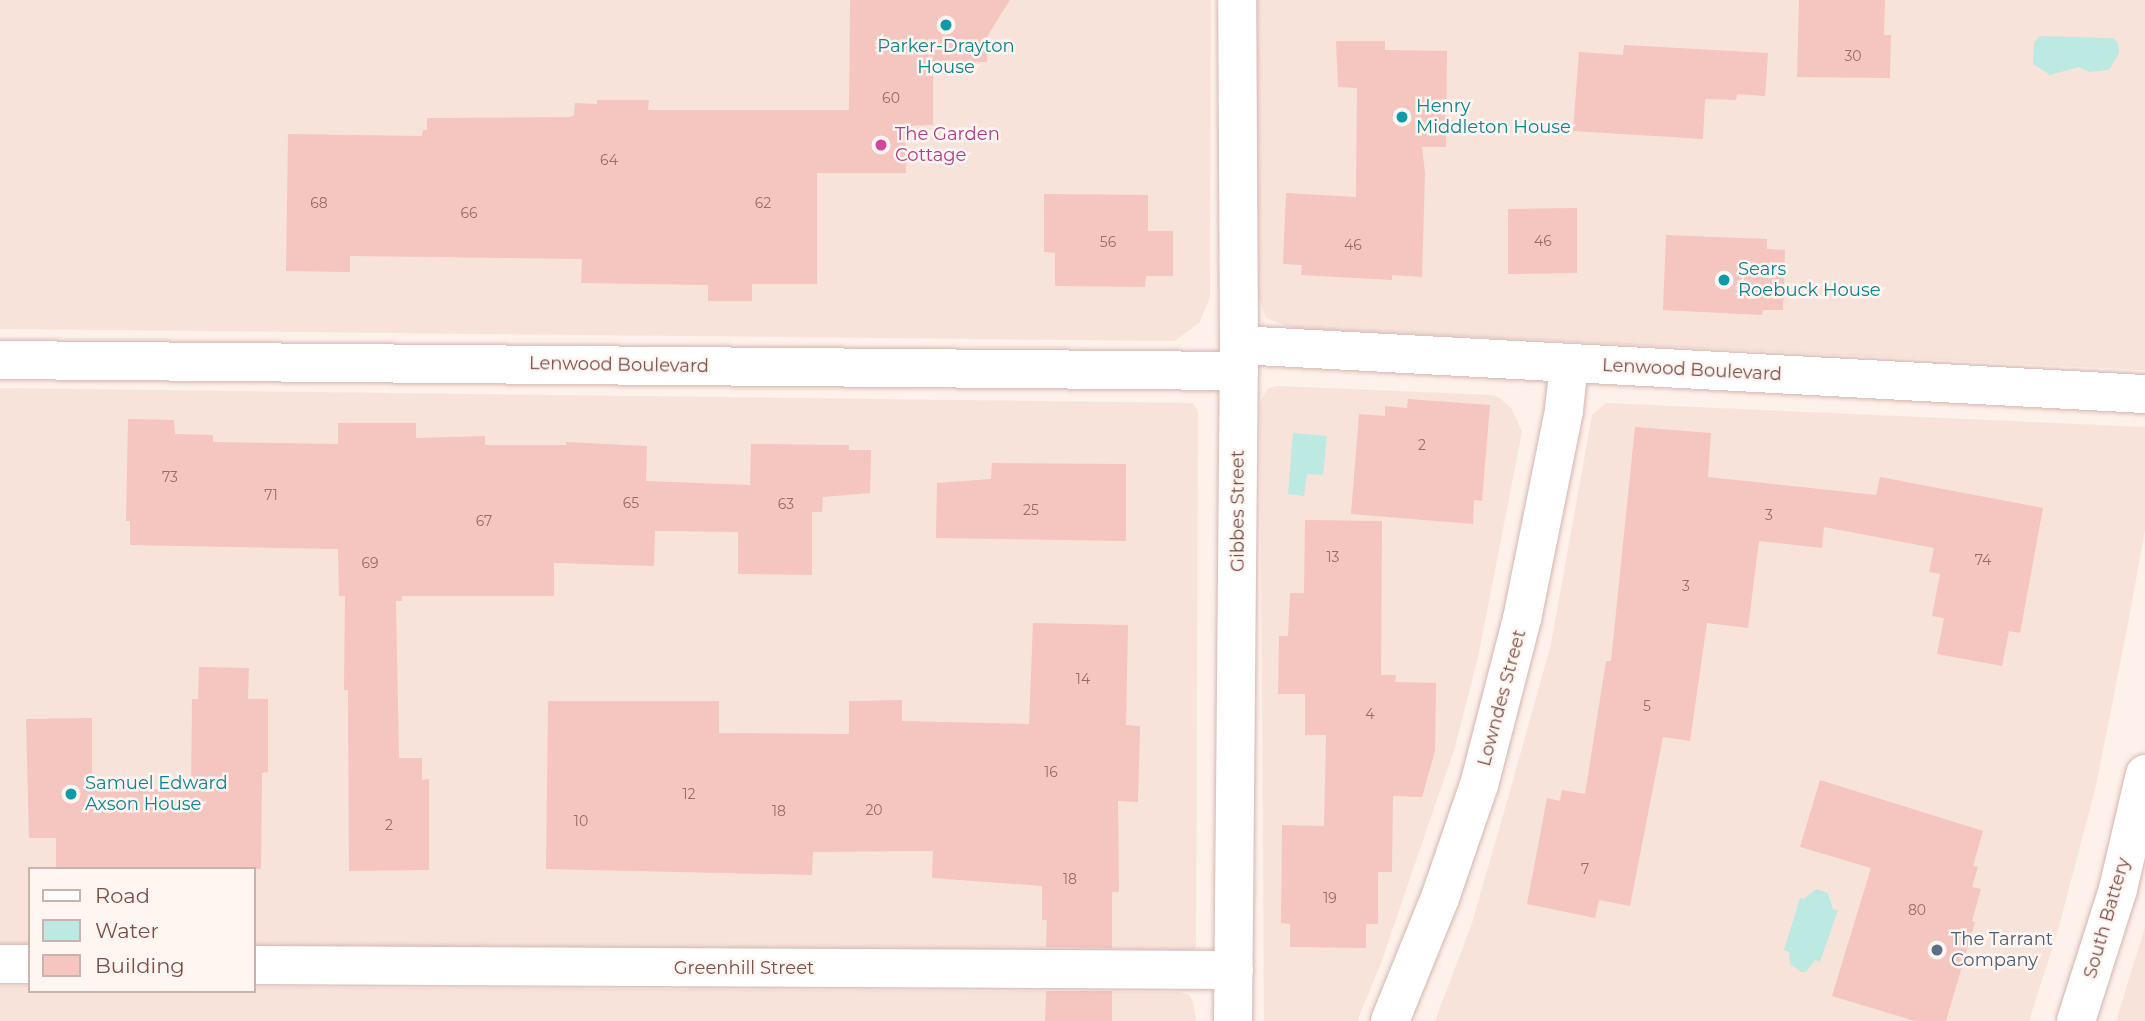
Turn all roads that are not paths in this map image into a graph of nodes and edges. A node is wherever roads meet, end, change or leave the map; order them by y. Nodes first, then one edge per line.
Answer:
1 (1237, 0) edge
2 (1239, 358) junction
3 (0, 360) edge
4 (1569, 363) junction
5 (2145, 394) edge
6 (2145, 774) edge
7 (0, 964) edge
8 (28, 964) edge
9 (256, 965) edge
10 (1234, 970) junction
11 (1233, 1021) edge
12 (1390, 1021) edge
13 (2076, 1021) edge

1 - 2 street, Gibbes Street
2 - 3 street, Lenwood Boulevard
2 - 4 street, Lenwood Boulevard
2 - 10 street, Gibbes Street
4 - 5 street, Lenwood Boulevard
4 - 12 street, Lowndes Street
6 - 13 street, South Battery
7 - 8 street
9 - 10 street, Greenhill Street
10 - 11 street, Gibbes Street

